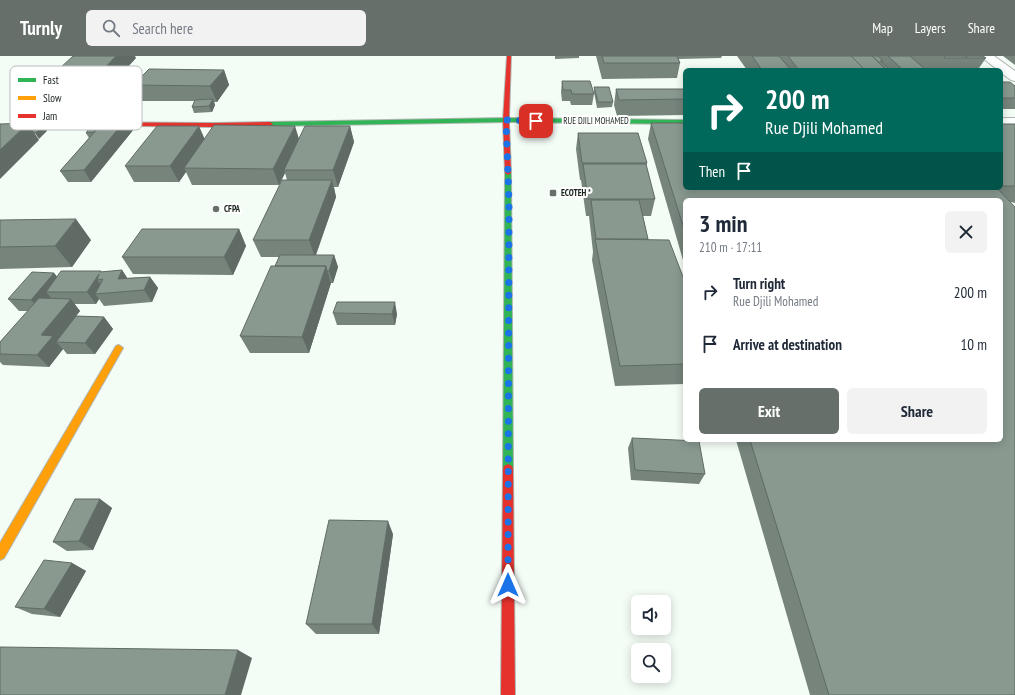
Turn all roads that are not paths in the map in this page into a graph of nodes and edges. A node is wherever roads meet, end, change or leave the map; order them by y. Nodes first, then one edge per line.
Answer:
1 (509, 56) edge
2 (986, 56) edge
3 (1003, 68) edge
4 (1003, 68) edge
5 (1015, 77) edge
6 (506, 120) junction
7 (683, 122) edge
8 (1003, 122) edge
9 (1015, 122) edge
10 (142, 124) edge
11 (119, 348) dead end
12 (0, 554) edge
13 (508, 695) edge

1 - 6 street
2 - 4 street
3 - 5 street
6 - 7 street, RUE DJILI MOHAMED
6 - 10 street, RUE DJILI MOHAMED
6 - 13 street
8 - 9 street
11 - 12 street

